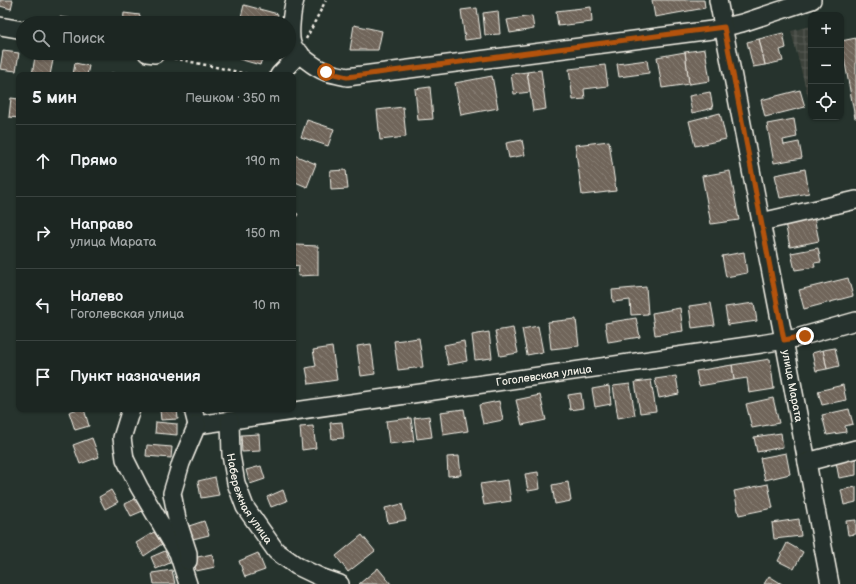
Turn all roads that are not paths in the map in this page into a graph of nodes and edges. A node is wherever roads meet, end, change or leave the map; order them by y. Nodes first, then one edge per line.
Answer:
1 (295, 0) edge
2 (718, 0) edge
3 (812, 0) edge
4 (293, 16) edge
5 (0, 26) edge
6 (724, 27) junction
7 (16, 29) edge
8 (296, 48) edge
9 (300, 53) junction
10 (296, 57) edge
11 (293, 60) edge
12 (282, 72) edge
13 (856, 200) edge
14 (761, 222) junction
15 (856, 321) edge
16 (784, 340) junction
17 (296, 411) edge
18 (130, 412) edge
19 (194, 412) edge
20 (292, 412) edge
21 (230, 421) junction
22 (197, 425) junction
23 (856, 449) edge
24 (807, 462) junction
25 (188, 584) edge
26 (340, 584) edge
27 (830, 584) edge

1 - 4 street
2 - 6 street, улица Марата
3 - 6 street
5 - 7 street
6 - 9 street
6 - 14 street, улица Марата
8 - 9 street
9 - 10 street
11 - 12 street
13 - 14 street
14 - 16 street, улица Марата
15 - 16 street, Гоголевская улица
16 - 17 street, Гоголевская улица
16 - 24 street, улица Марата
18 - 25 street
19 - 22 street
20 - 21 street, Гоголевская улица
21 - 22 street
21 - 26 street, Набережная улица
22 - 25 street
23 - 24 street
24 - 27 street, улица Марата

